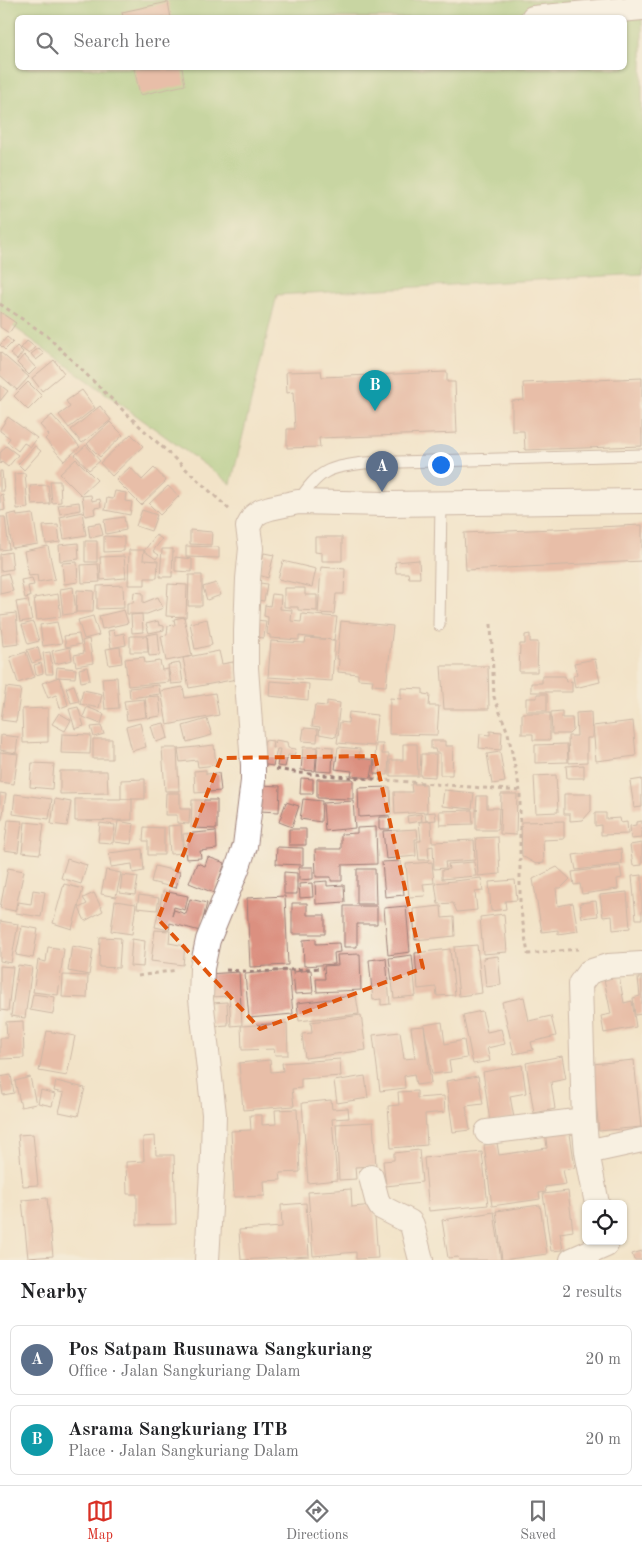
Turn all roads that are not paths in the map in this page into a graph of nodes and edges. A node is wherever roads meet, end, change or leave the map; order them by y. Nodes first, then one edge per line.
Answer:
1 (642, 8) edge
2 (566, 15) edge
3 (642, 455) edge
4 (642, 501) edge
5 (298, 502) junction
6 (441, 503) junction
7 (439, 625) dead end
8 (642, 964) edge
9 (584, 1120) junction
10 (487, 1132) dead end
11 (642, 1140) edge
12 (587, 1152) junction
13 (371, 1177) dead end
14 (596, 1200) edge
15 (607, 1249) edge
16 (207, 1260) edge
17 (421, 1260) edge
18 (572, 1260) edge

1 - 2 street
3 - 5 lane
4 - 6 street
5 - 6 street
5 - 16 street
6 - 7 lane
8 - 9 street
9 - 10 street
9 - 12 street
11 - 12 street
12 - 14 street
13 - 17 street
15 - 18 street

